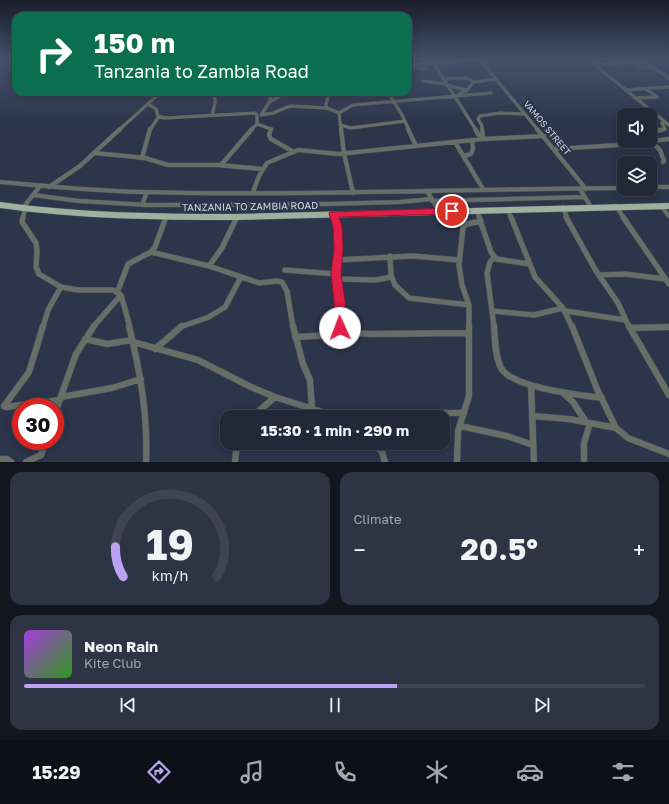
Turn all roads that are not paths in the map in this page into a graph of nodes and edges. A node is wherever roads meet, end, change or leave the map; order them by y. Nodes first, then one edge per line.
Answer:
1 (426, 82) edge
2 (444, 82) edge
3 (474, 82) joint
4 (477, 82) edge
5 (498, 82) edge
6 (615, 82) edge
7 (446, 85) junction
8 (669, 87) edge
9 (646, 89) junction
10 (467, 90) junction
11 (625, 90) junction
12 (491, 93) dead end
13 (157, 96) edge
14 (215, 96) edge
15 (271, 96) edge
16 (280, 96) edge
17 (328, 96) edge
18 (391, 96) edge
19 (455, 96) junction
20 (635, 98) junction
21 (394, 101) junction
22 (270, 102) junction
23 (148, 104) junction
24 (327, 108) junction
25 (339, 113) junction
26 (525, 114) junction
27 (212, 115) junction
28 (261, 115) junction
29 (159, 116) junction
30 (257, 119) junction
31 (405, 121) junction
32 (664, 121) junction
33 (257, 124) junction
34 (340, 125) junction
35 (669, 126) edge
36 (657, 131) edge
37 (544, 136) junction
38 (482, 139) junction
39 (472, 140) junction
40 (669, 140) edge
41 (657, 141) edge
42 (455, 142) junction
43 (617, 145) edge
44 (416, 146) junction
45 (657, 148) edge
46 (554, 149) junction
47 (95, 152) junction
48 (294, 152) junction
49 (344, 153) junction
50 (464, 156) junction
51 (142, 158) junction
52 (662, 162) dead end
53 (221, 165) junction
54 (263, 169) junction
55 (0, 182) edge
56 (40, 186) junction
57 (49, 187) junction
58 (657, 187) edge
59 (669, 187) edge
60 (617, 188) edge
61 (483, 189) junction
62 (580, 189) junction
63 (586, 189) junction
64 (427, 191) junction
65 (147, 192) junction
66 (253, 192) junction
67 (353, 193) junction
68 (34, 195) junction
69 (585, 197) junction
70 (431, 200) junction
71 (0, 205) edge
72 (142, 205) junction
73 (616, 206) junction
74 (665, 206) edge
75 (591, 207) junction
76 (563, 208) junction
77 (23, 209) junction
78 (508, 210) junction
79 (439, 211) junction
80 (477, 211) junction
81 (333, 214) junction
82 (669, 216) edge
83 (166, 217) junction
84 (237, 217) junction
85 (480, 221) junction
86 (151, 252) junction
87 (390, 256) junction
88 (494, 257) junction
89 (337, 260) junction
90 (459, 260) junction
91 (529, 264) junction
92 (209, 266) junction
93 (285, 270) dead end
94 (599, 276) junction
95 (241, 277) junction
96 (336, 277) junction
97 (391, 277) junction
98 (665, 279) junction
99 (669, 284) edge
100 (61, 287) junction
101 (119, 294) junction
102 (469, 305) junction
103 (564, 310) junction
104 (493, 311) junction
105 (626, 320) junction
106 (669, 327) edge
107 (630, 328) junction
108 (339, 332) junction
109 (469, 333) junction
110 (295, 337) junction
111 (85, 339) junction
112 (133, 341) junction
113 (155, 349) junction
114 (141, 379) junction
115 (531, 385) junction
116 (562, 392) junction
117 (669, 395) edge
118 (275, 397) junction
119 (61, 398) edge
120 (64, 398) edge
121 (602, 398) junction
122 (12, 406) edge
123 (2, 407) edge
124 (260, 410) edge
125 (312, 410) joint
126 (450, 413) edge
127 (464, 413) junction
128 (532, 416) junction
129 (588, 423) junction
130 (460, 426) junction
131 (616, 428) junction
132 (533, 445) junction
133 (43, 450) edge
134 (236, 450) edge
135 (380, 450) edge
136 (669, 454) edge
137 (0, 459) edge
138 (10, 462) edge
139 (26, 462) edge
140 (146, 462) edge
141 (235, 462) edge
142 (385, 462) edge
143 (457, 462) edge
144 (534, 462) edge
145 (584, 462) edge

1 - 7 street
2 - 7 street
3 - 4 street
3 - 10 street
5 - 26 street, VAMOS STREET
6 - 11 street
7 - 10 street
7 - 19 street
8 - 9 street
9 - 11 street
9 - 20 street
10 - 19 street
11 - 20 street
12 - 19 street
13 - 23 street
14 - 27 street
15 - 22 street
16 - 22 street
17 - 24 street
18 - 21 street
19 - 21 street
19 - 38 street
20 - 32 street
21 - 25 street
21 - 31 street
22 - 28 street
23 - 29 street
23 - 47 street
24 - 25 street
24 - 28 street
25 - 34 street
26 - 37 street, VAMOS STREET
26 - 38 street
27 - 29 street
27 - 30 street
28 - 30 street
29 - 51 street
30 - 33 street
31 - 34 street
31 - 44 street
32 - 35 street
32 - 36 street
33 - 48 street
33 - 53 street
34 - 49 street
37 - 38 street
37 - 46 street, VAMOS STREET
38 - 39 street
39 - 42 street
39 - 50 street
40 - 41 street
42 - 44 street
42 - 50 street
43 - 46 street
44 - 49 street
45 - 52 street
46 - 63 street, VAMOS STREET
47 - 51 street
47 - 57 street
48 - 49 street
48 - 54 street
49 - 67 street
50 - 61 street
51 - 53 street
53 - 54 street
54 - 66 street
55 - 56 street
56 - 57 street
56 - 68 street
57 - 65 street
58 - 59 street
60 - 63 street
61 - 62 street
61 - 64 street
62 - 63 street
62 - 69 street
64 - 67 street
64 - 70 street
65 - 66 street
65 - 72 street
66 - 67 street
68 - 72 street
68 - 77 street
69 - 70 street
69 - 75 street
70 - 72 street
70 - 79 street
71 - 77 highway, TANZANIA TO ZAMBIA ROAD
73 - 74 highway, TANZANIA TO ZAMBIA ROAD
73 - 75 highway, TANZANIA TO ZAMBIA ROAD
73 - 98 street
74 - 82 street
75 - 76 highway, TANZANIA TO ZAMBIA ROAD
76 - 78 highway, TANZANIA TO ZAMBIA ROAD
76 - 94 street
77 - 83 highway, TANZANIA TO ZAMBIA ROAD
77 - 100 street
78 - 80 highway, TANZANIA TO ZAMBIA ROAD
78 - 91 street
79 - 80 highway, TANZANIA TO ZAMBIA ROAD
79 - 81 highway, TANZANIA TO ZAMBIA ROAD
80 - 85 street
81 - 84 highway, TANZANIA TO ZAMBIA ROAD
81 - 89 street
83 - 84 highway, TANZANIA TO ZAMBIA ROAD
83 - 86 street
84 - 92 street
85 - 88 street
85 - 90 street
86 - 92 street
86 - 101 street
87 - 89 street
87 - 90 street
87 - 97 street
88 - 91 street
88 - 104 street
89 - 96 street
90 - 102 street
91 - 103 street
92 - 95 street
93 - 96 street
94 - 98 street
94 - 105 street
95 - 110 street
95 - 113 street
96 - 97 street
96 - 108 street
97 - 102 street
98 - 99 street
100 - 101 street
100 - 123 street
101 - 111 street
101 - 112 street
102 - 109 street
103 - 104 street
103 - 105 street
103 - 121 street
104 - 115 street
105 - 107 street
106 - 107 street
107 - 117 street
108 - 109 street
108 - 110 street
109 - 127 street
110 - 125 street
111 - 112 street
111 - 119 street
112 - 113 street
112 - 114 street
113 - 118 street
114 - 120 street
114 - 140 street
115 - 116 street
115 - 128 street
116 - 121 street
116 - 129 street
118 - 124 street
118 - 125 street
121 - 131 street
122 - 123 street
126 - 127 street
127 - 130 street
128 - 129 street
128 - 132 street
129 - 131 street
129 - 145 street
130 - 132 street
130 - 143 street
131 - 136 street
132 - 144 street
133 - 139 street
134 - 141 street
135 - 142 street
137 - 138 street

